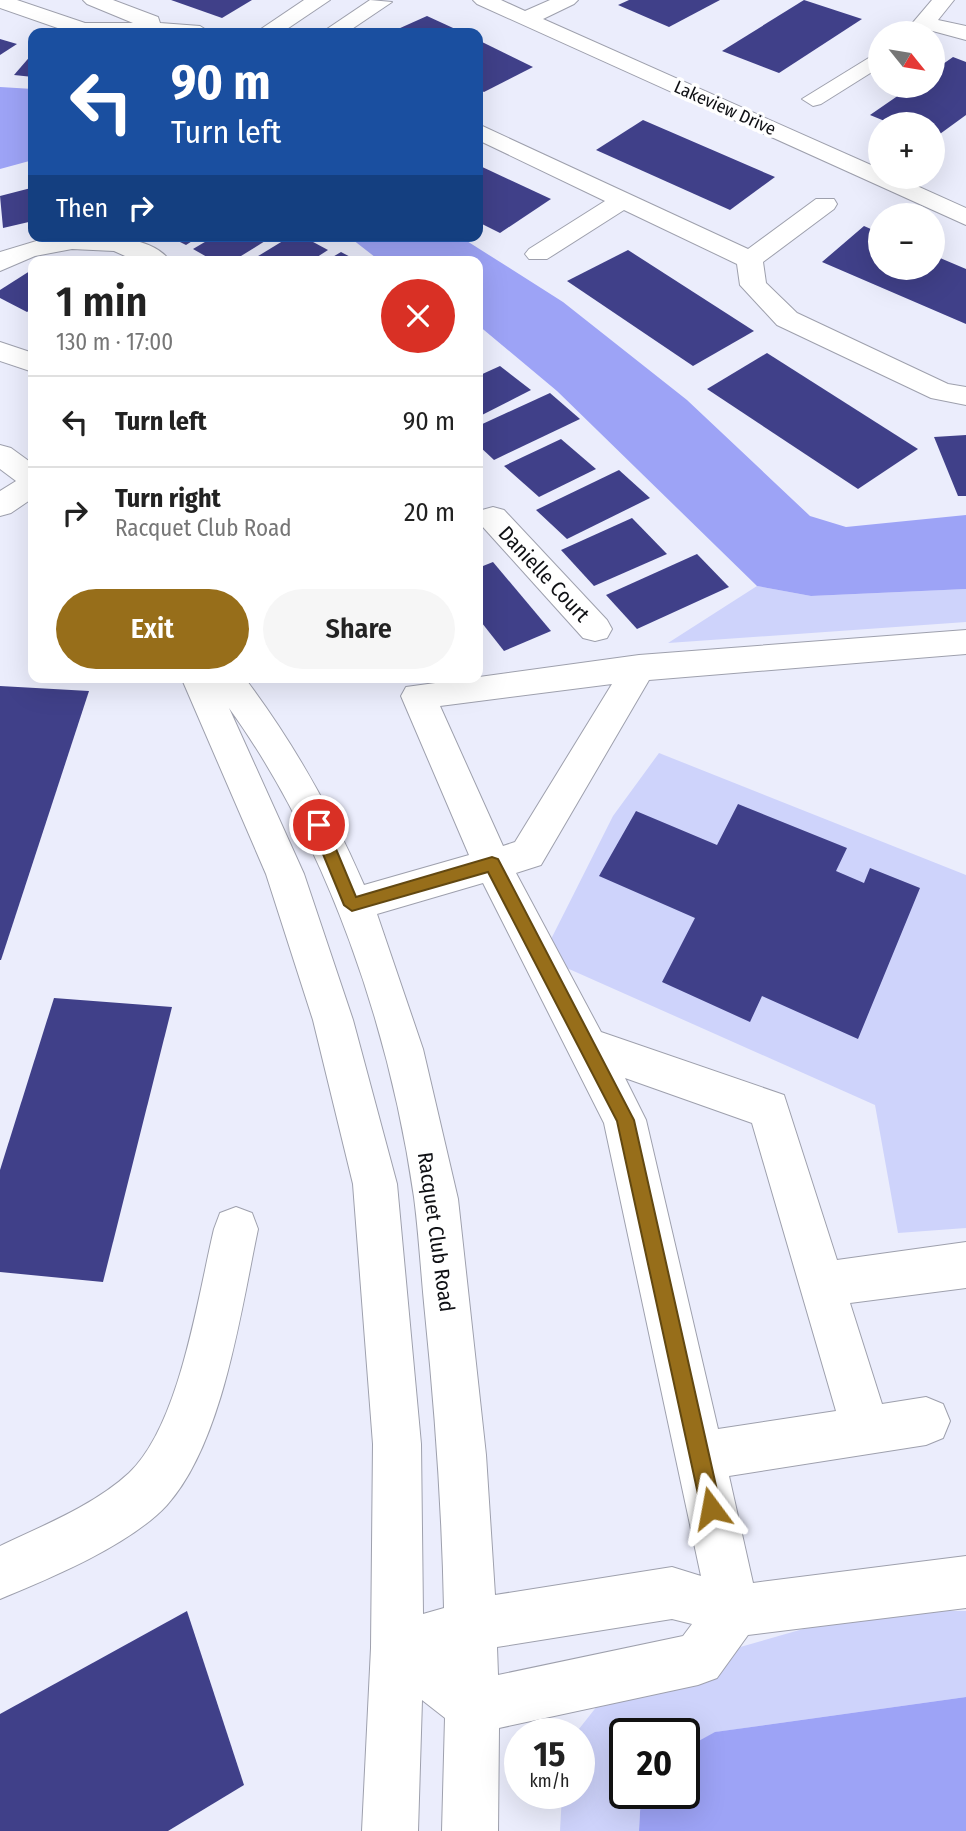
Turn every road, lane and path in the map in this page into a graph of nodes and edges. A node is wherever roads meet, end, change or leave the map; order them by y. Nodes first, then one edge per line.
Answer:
1 (94, 0) edge
2 (319, 0) edge
3 (484, 0) edge
4 (567, 0) edge
5 (943, 0) edge
6 (959, 0) edge
7 (0, 1) edge
8 (381, 2) dead end
9 (966, 2) edge
10 (527, 18) junction
11 (926, 21) edge
12 (77, 28) edge
13 (166, 28) edge
14 (274, 28) edge
15 (340, 28) edge
16 (945, 31) edge
17 (966, 33) edge
18 (868, 65) edge
19 (813, 99) dead end
20 (483, 133) edge
21 (623, 200) junction
22 (825, 204) dead end
23 (966, 217) edge
24 (76, 242) edge
25 (76, 242) edge
26 (538, 254) dead end
27 (146, 256) edge
28 (750, 260) junction
29 (0, 263) edge
30 (0, 351) edge
31 (28, 361) edge
32 (966, 396) edge
33 (0, 456) edge
34 (28, 475) edge
35 (28, 487) edge
36 (0, 506) edge
37 (483, 516) edge
38 (595, 629) dead end
39 (966, 642) edge
40 (639, 668) junction
41 (201, 683) edge
42 (229, 683) edge
43 (492, 864) junction
44 (352, 905) junction
45 (589, 1047) junction
46 (236, 1229) dead end
47 (966, 1265) edge
48 (824, 1284) junction
49 (926, 1421) dead end
50 (866, 1431) junction
51 (699, 1457) junction
52 (0, 1573) edge
53 (966, 1582) edge
54 (734, 1611) junction
55 (473, 1625) junction
56 (397, 1647) junction
57 (474, 1707) junction
58 (390, 1831) edge
59 (470, 1831) edge

1 - 13 street
2 - 14 street
3 - 10 street, Lakeview Drive
4 - 10 street
5 - 11 street
6 - 9 street
7 - 12 street
8 - 15 street
10 - 23 street, Lakeview Drive
16 - 17 street
18 - 19 street
20 - 21 street
21 - 26 street
21 - 28 street
22 - 28 street
24 - 27 street
25 - 29 street
28 - 32 street
30 - 31 street
33 - 34 street
35 - 36 street
37 - 38 street, Danielle Court
39 - 40 street
40 - 43 street
40 - 43 street
41 - 56 street
42 - 44 street, Racquet Club Road
43 - 44 street
43 - 45 street
44 - 55 street, Racquet Club Road
45 - 48 street
45 - 51 street
46 - 52 street
47 - 48 street
48 - 50 street
49 - 50 street
50 - 51 street
51 - 54 street
53 - 54 street
54 - 55 street
54 - 57 street
55 - 56 street
55 - 57 street, Racquet Club Road
56 - 57 street
56 - 58 street
57 - 59 street, Racquet Club Road

